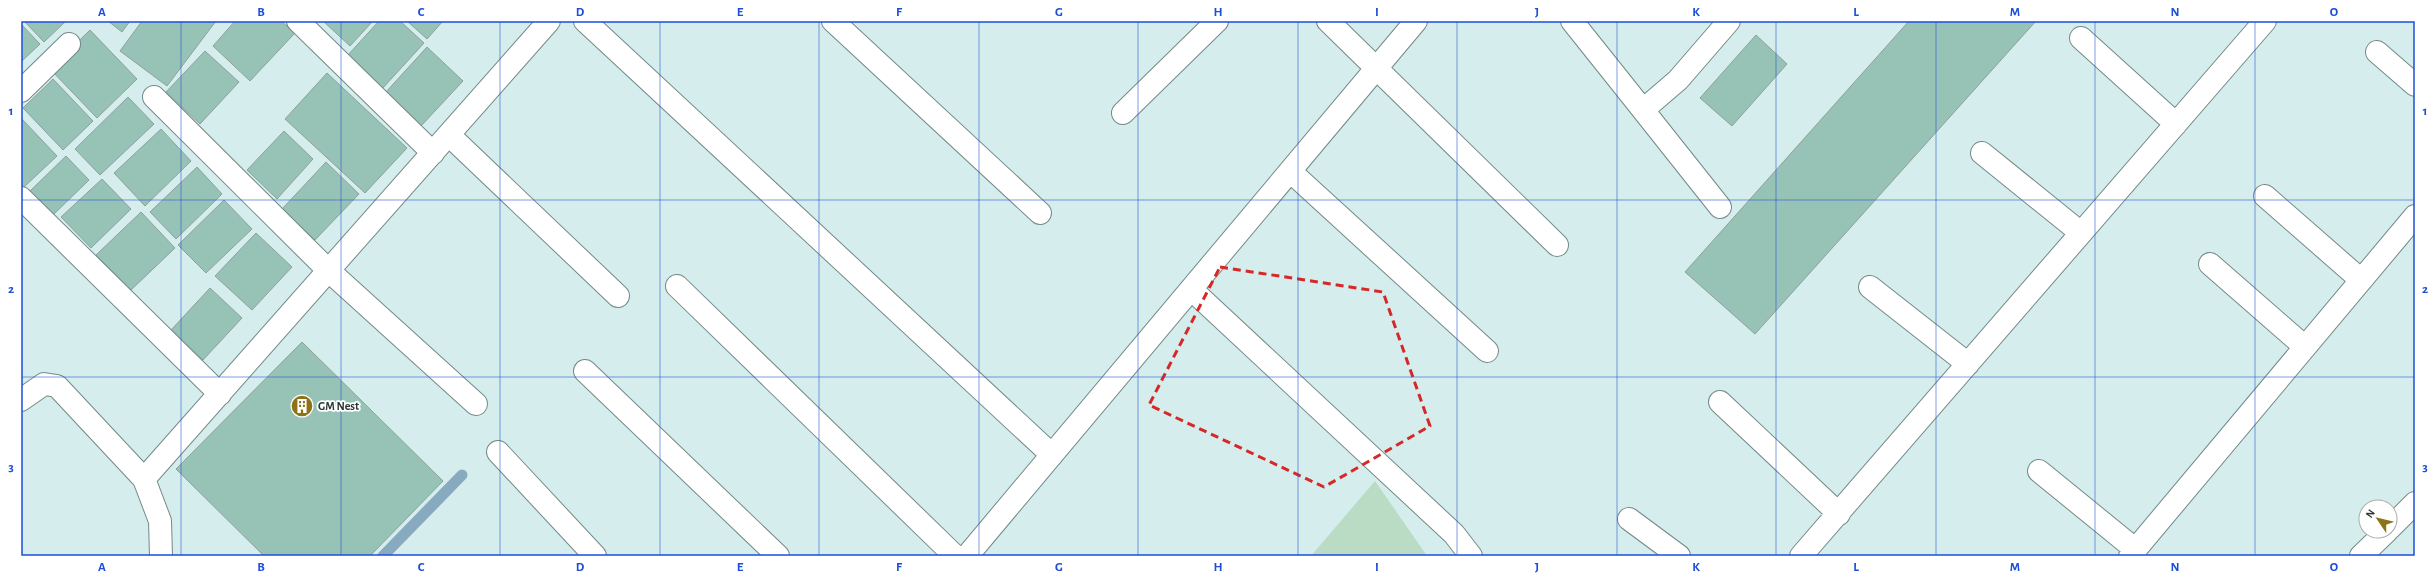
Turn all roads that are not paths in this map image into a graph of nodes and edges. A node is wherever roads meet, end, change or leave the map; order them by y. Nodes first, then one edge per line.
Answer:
1 (298, 21) edge
2 (585, 21) edge
3 (834, 21) edge
4 (1217, 21) edge
5 (1328, 21) edge
6 (1416, 21) edge
7 (1572, 21) edge
8 (1729, 21) edge
9 (2265, 21) edge
10 (548, 22) edge
11 (2081, 38) dead end
12 (69, 44) dead end
13 (2377, 52) dead end
14 (1376, 69) junction
15 (2415, 85) edge
16 (21, 91) edge
17 (154, 97) dead end
18 (1643, 110) junction
19 (1123, 113) dead end
20 (2176, 124) junction
21 (449, 135) junction
22 (433, 153) junction
23 (1982, 153) dead end
24 (1290, 170) junction
25 (2265, 196) dead end
26 (21, 198) edge
27 (1720, 207) dead end
28 (1040, 212) dead end
29 (2415, 216) edge
30 (2081, 233) junction
31 (1557, 246) dead end
32 (2210, 264) dead end
33 (328, 270) junction
34 (2361, 280) junction
35 (677, 286) dead end
36 (1870, 287) dead end
37 (1191, 289) junction
38 (618, 296) dead end
39 (2305, 347) junction
40 (1487, 351) dead end
41 (1968, 364) junction
42 (585, 371) dead end
43 (220, 394) junction
44 (21, 400) edge
45 (1720, 402) dead end
46 (476, 404) dead end
47 (498, 452) dead end
48 (1052, 455) junction
49 (2039, 471) dead end
50 (144, 479) junction
51 (2415, 503) edge
52 (1839, 514) junction
53 (1629, 519) dead end
54 (2398, 520) edge
55 (2379, 539) edge
56 (2133, 553) edge
57 (161, 556) edge
58 (595, 556) edge
59 (778, 556) edge
60 (955, 556) edge
61 (967, 556) edge
62 (1471, 556) edge
63 (1678, 556) edge
64 (1801, 556) edge
65 (2362, 556) edge

1 - 22 street
2 - 48 street
3 - 28 street
4 - 19 street
5 - 14 street
6 - 14 street
7 - 18 street
8 - 18 street
9 - 20 street
10 - 21 street
11 - 20 street
12 - 16 street
13 - 15 street
14 - 24 street
14 - 31 street
17 - 33 street
18 - 27 street
20 - 30 street
21 - 22 street
21 - 38 street
22 - 33 street
23 - 30 street
24 - 37 street
24 - 40 street
25 - 34 street
26 - 43 street
29 - 34 street
30 - 41 street
32 - 39 street
33 - 43 street
33 - 46 street
34 - 39 street
35 - 60 street
36 - 41 street
37 - 48 street
37 - 62 street
39 - 56 street
41 - 52 street
42 - 59 street
43 - 50 street
44 - 50 street
45 - 52 street
47 - 58 street
48 - 61 street
49 - 56 street
50 - 57 street
51 - 54 street
52 - 64 street
53 - 63 street
55 - 65 street

